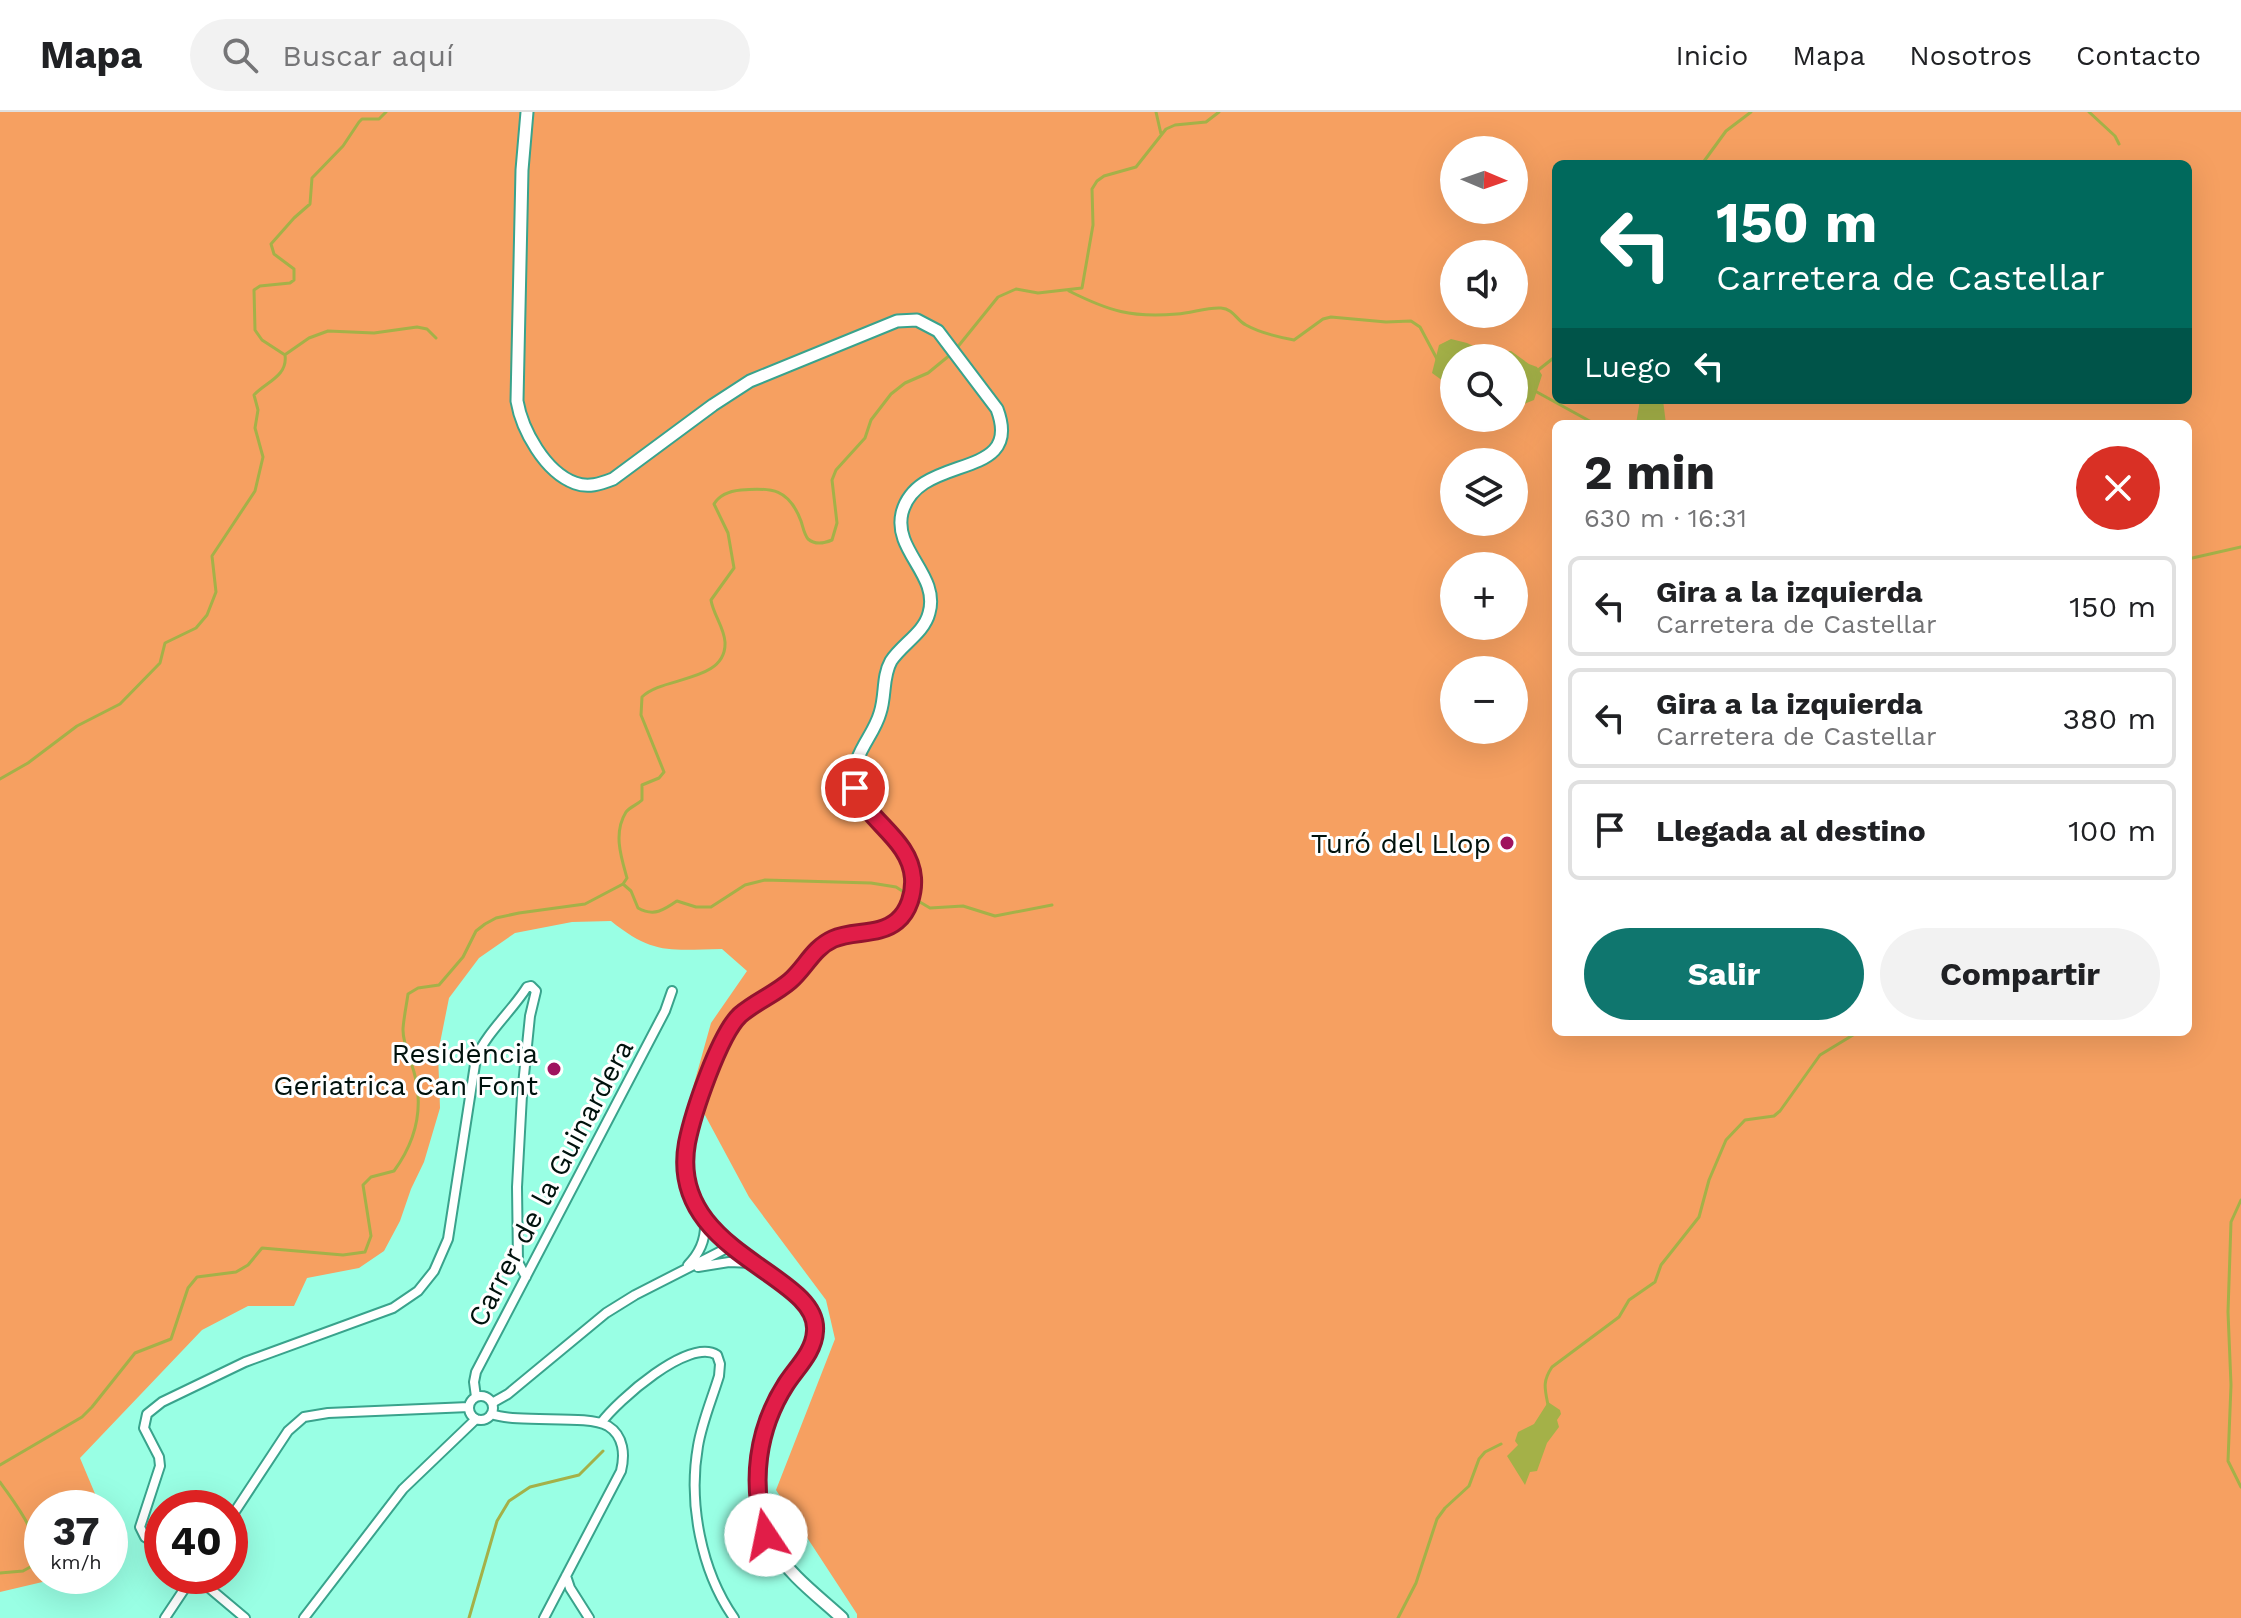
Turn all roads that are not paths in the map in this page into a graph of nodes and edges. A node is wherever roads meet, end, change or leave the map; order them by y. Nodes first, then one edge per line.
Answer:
1 (527, 112) edge
2 (672, 991) dead end
3 (705, 1222) junction
4 (731, 1246) junction
5 (753, 1263) junction
6 (681, 1271) junction
7 (526, 1277) junction
8 (476, 1397) junction
9 (492, 1403) junction
10 (469, 1407) junction
11 (491, 1414) junction
12 (476, 1419) junction
13 (601, 1423) junction
14 (152, 1490) edge
15 (248, 1492) edge
16 (144, 1515) edge
17 (144, 1535) edge
18 (566, 1576) junction
19 (182, 1594) edge
20 (216, 1594) edge
21 (165, 1618) edge
22 (245, 1618) edge
23 (304, 1618) edge
24 (544, 1618) edge
25 (589, 1618) edge
26 (734, 1618) edge
27 (842, 1618) edge

1 - 3 street
2 - 7 street, Carrer de la Guinardera
3 - 4 street
3 - 6 street
4 - 5 street
4 - 6 street
5 - 6 street
5 - 27 street
6 - 9 street
7 - 8 street, Carrer de la Guinardera
7 - 14 street
8 - 9 street
8 - 10 street
9 - 11 street
10 - 12 street
10 - 15 street
11 - 12 street
11 - 13 street
12 - 23 street
13 - 18 street
13 - 26 street
16 - 17 street
18 - 24 street
18 - 25 street
19 - 21 street
20 - 22 street

